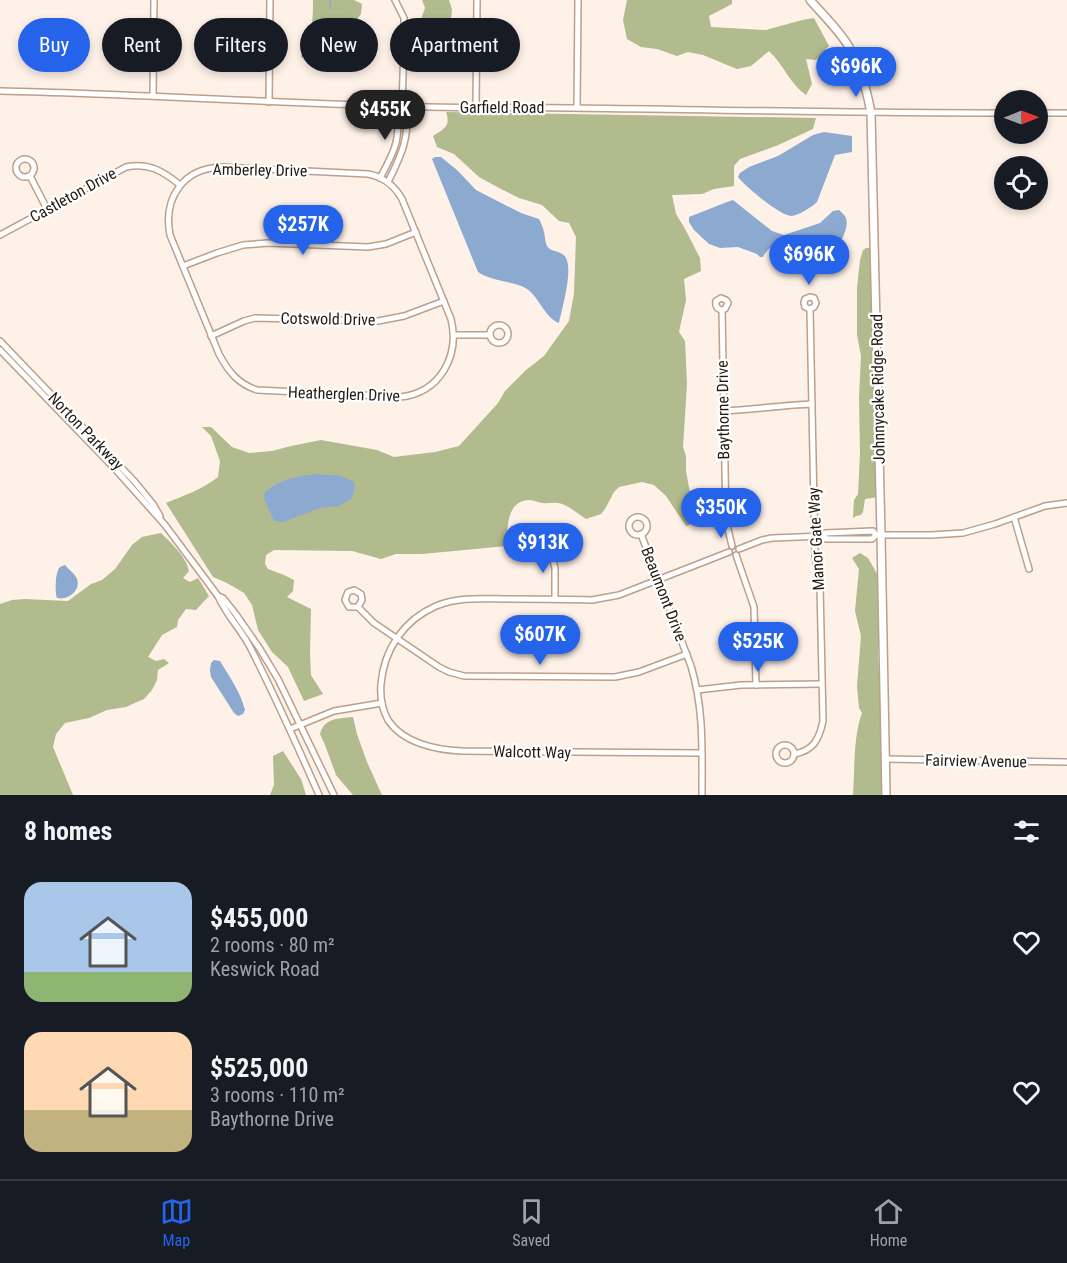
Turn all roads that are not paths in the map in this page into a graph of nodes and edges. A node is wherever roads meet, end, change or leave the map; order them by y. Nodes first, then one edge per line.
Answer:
1 (154, 0) edge
2 (270, 0) edge
3 (395, 0) edge
4 (477, 0) edge
5 (578, 0) edge
6 (810, 0) edge
7 (0, 91) edge
8 (153, 96) junction
9 (269, 102) junction
10 (402, 106) junction
11 (476, 107) junction
12 (577, 108) junction
13 (871, 113) junction
14 (994, 113) edge
15 (1048, 113) edge
16 (1067, 113) edge
17 (30, 176) dead end
18 (384, 180) junction
19 (180, 185) junction
20 (47, 209) junction
21 (416, 232) junction
22 (0, 235) edge
23 (183, 266) junction
24 (444, 301) junction
25 (810, 309) dead end
26 (722, 310) dead end
27 (454, 335) junction
28 (490, 335) dead end
29 (211, 336) junction
30 (0, 341) edge
31 (0, 350) edge
32 (812, 404) junction
33 (723, 411) junction
34 (1067, 502) edge
35 (1014, 517) junction
36 (165, 525) junction
37 (641, 534) dead end
38 (879, 535) junction
39 (814, 536) junction
40 (549, 546) dead end
41 (732, 546) junction
42 (739, 549) junction
43 (729, 552) junction
44 (736, 555) junction
45 (1029, 569) dead end
46 (658, 579) junction
47 (218, 596) junction
48 (555, 599) junction
49 (358, 607) dead end
50 (396, 639) junction
51 (687, 654) junction
52 (821, 684) junction
53 (756, 685) junction
54 (697, 690) junction
55 (382, 703) junction
56 (300, 725) junction
57 (290, 729) junction
58 (702, 753) junction
59 (794, 754) dead end
60 (885, 759) junction
61 (1067, 762) edge
62 (320, 795) edge
63 (334, 795) edge
64 (702, 795) edge
65 (886, 795) edge

1 - 8 street
2 - 9 street
3 - 10 street
4 - 11 street
5 - 12 street
6 - 13 main road, Johnnycake Ridge Road
7 - 8 street, Garfield Road
8 - 9 street, Garfield Road
9 - 10 street, Garfield Road
10 - 11 street, Garfield Road
10 - 18 street
10 - 18 street
11 - 12 street, Garfield Road
12 - 13 street, Garfield Road
13 - 14 street, Garfield Road
13 - 38 main road, Johnnycake Ridge Road
15 - 16 street
17 - 20 street
18 - 19 street, Amberley Drive
18 - 21 street, Heatherglen Drive
19 - 20 street, Castleton Drive
19 - 23 street
20 - 22 street, Castleton Drive
21 - 23 street
21 - 24 street, Heatherglen Drive
23 - 29 street
24 - 27 street, Heatherglen Drive
24 - 29 street, Cotswold Drive
25 - 32 street, Manor Gate Way
26 - 33 street, Baythorne Drive
27 - 28 street
27 - 29 street, Heatherglen Drive
30 - 36 street, Norton Parkway
31 - 36 street, Norton Parkway
32 - 33 street
32 - 39 street, Manor Gate Way
33 - 41 street, Baythorne Drive
34 - 35 street
35 - 38 street
35 - 45 street
36 - 47 street, Norton Parkway
37 - 46 street, Beaumont Drive
38 - 39 street
38 - 60 main road, Johnnycake Ridge Road
39 - 42 street
39 - 52 street, Manor Gate Way
40 - 48 street
41 - 42 street
41 - 43 street
42 - 44 street
43 - 44 street
43 - 46 street
44 - 53 street
46 - 48 street
46 - 51 street, Beaumont Drive
47 - 56 street, Norton Parkway
47 - 57 street, Norton Parkway
48 - 50 street
49 - 50 street
50 - 51 street
50 - 55 street
51 - 54 street, Beaumont Drive
52 - 53 street
52 - 59 street, Manor Gate Way
53 - 54 street
54 - 58 street, Beaumont Drive
55 - 56 street
55 - 58 street, Walcott Way
56 - 57 street
56 - 63 street, Norton Parkway
57 - 62 street, Norton Parkway
58 - 64 street, Beaumont Drive
60 - 61 street, Fairview Avenue
60 - 65 main road, Johnnycake Ridge Road

